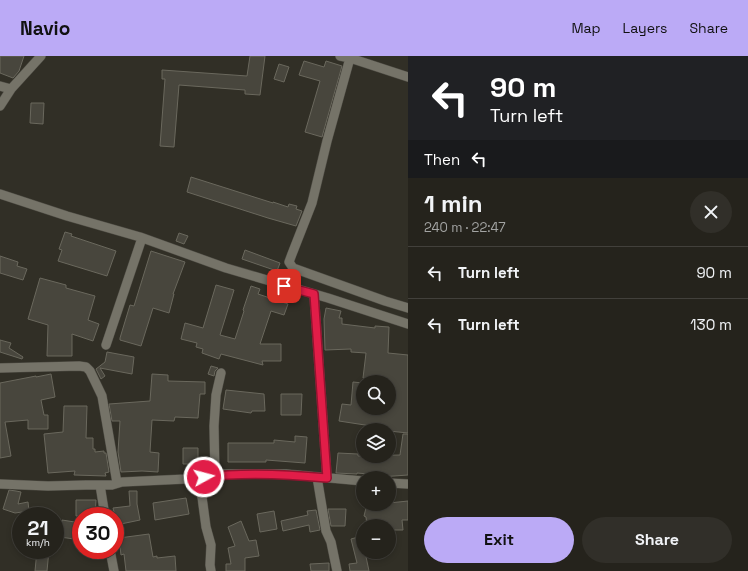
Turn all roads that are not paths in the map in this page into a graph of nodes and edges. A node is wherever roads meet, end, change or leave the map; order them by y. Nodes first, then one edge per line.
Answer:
1 (41, 56) edge
2 (340, 56) edge
3 (350, 58) junction
4 (408, 77) edge
5 (0, 86) edge
6 (11, 90) junction
7 (0, 106) edge
8 (0, 194) edge
9 (142, 238) junction
10 (314, 294) junction
11 (408, 308) edge
12 (408, 324) edge
13 (106, 345) dead end
14 (0, 368) edge
15 (220, 373) dead end
16 (215, 476) junction
17 (317, 477) junction
18 (194, 478) junction
19 (327, 478) junction
20 (356, 480) edge
21 (117, 483) junction
22 (396, 483) edge
23 (0, 484) edge
24 (408, 484) edge
25 (100, 485) junction
26 (202, 497) junction
27 (104, 507) edge
28 (112, 559) edge
29 (114, 571) edge
30 (211, 571) edge
31 (337, 571) edge

1 - 6 street
2 - 3 street
3 - 4 street
3 - 11 street
5 - 6 street
6 - 7 street
8 - 9 street
9 - 10 street
9 - 13 street
10 - 12 street
10 - 19 street
14 - 21 street
15 - 16 street
16 - 17 street
16 - 18 street
16 - 26 street
17 - 19 street
17 - 31 street
18 - 21 street
18 - 26 street
19 - 20 street
21 - 25 street
22 - 24 street
23 - 25 street
25 - 27 street
26 - 30 street
28 - 29 street

